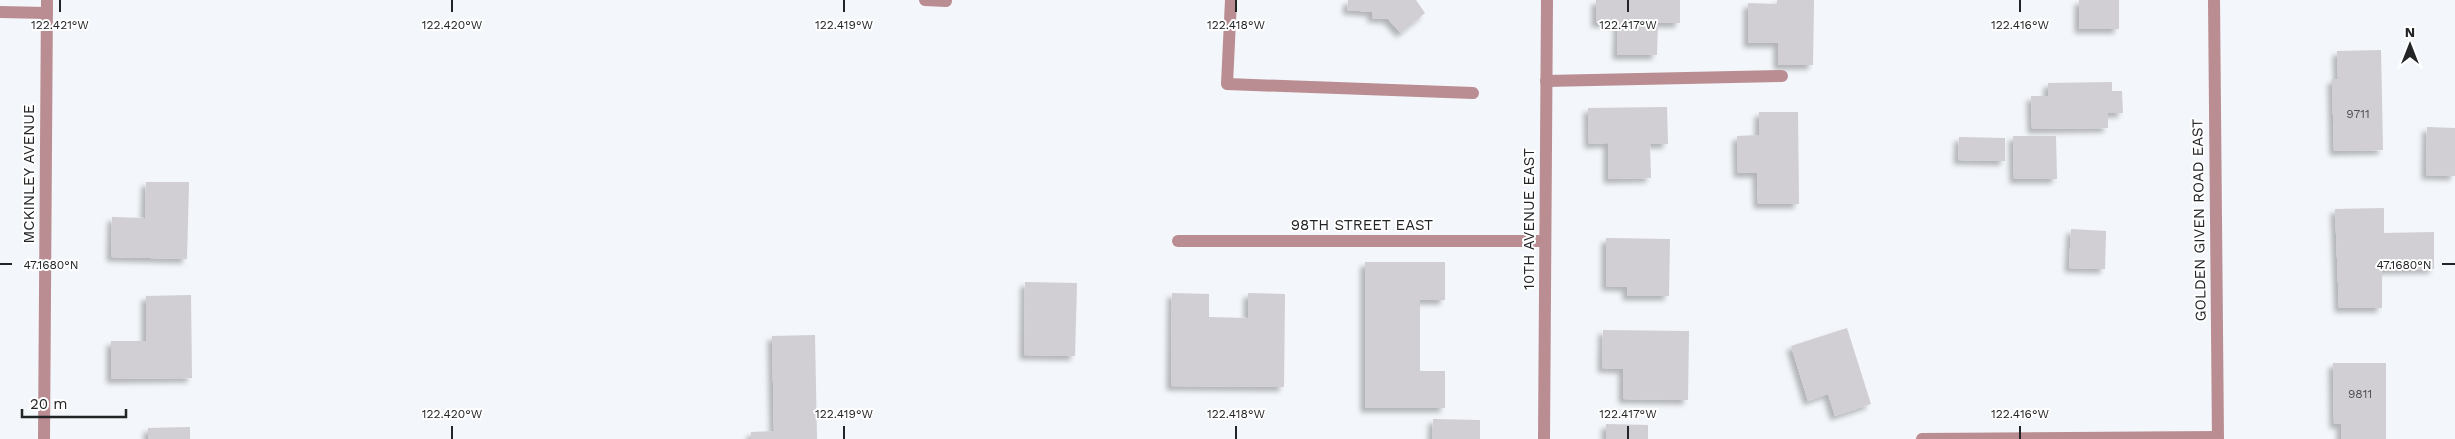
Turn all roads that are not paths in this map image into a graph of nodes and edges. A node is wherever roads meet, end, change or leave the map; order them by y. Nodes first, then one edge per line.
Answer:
1 (925, 0) edge
2 (1230, 0) edge
3 (1546, 0) edge
4 (2214, 0) edge
5 (946, 1) edge
6 (47, 6) edge
7 (0, 12) edge
8 (1782, 76) dead end
9 (1546, 81) junction
10 (1473, 93) dead end
11 (1178, 241) dead end
12 (1545, 241) junction
13 (2218, 438) edge
14 (44, 439) edge
15 (1544, 439) edge
16 (1922, 439) edge

1 - 5 street
2 - 10 street
3 - 9 street, 10TH AVENUE EAST
4 - 13 street, GOLDEN GIVEN ROAD EAST
6 - 7 street
6 - 14 street, MCKINLEY AVENUE
8 - 9 street
9 - 12 street, 10TH AVENUE EAST
11 - 12 street, 98TH STREET EAST
12 - 15 street, 10TH AVENUE EAST
13 - 16 street

